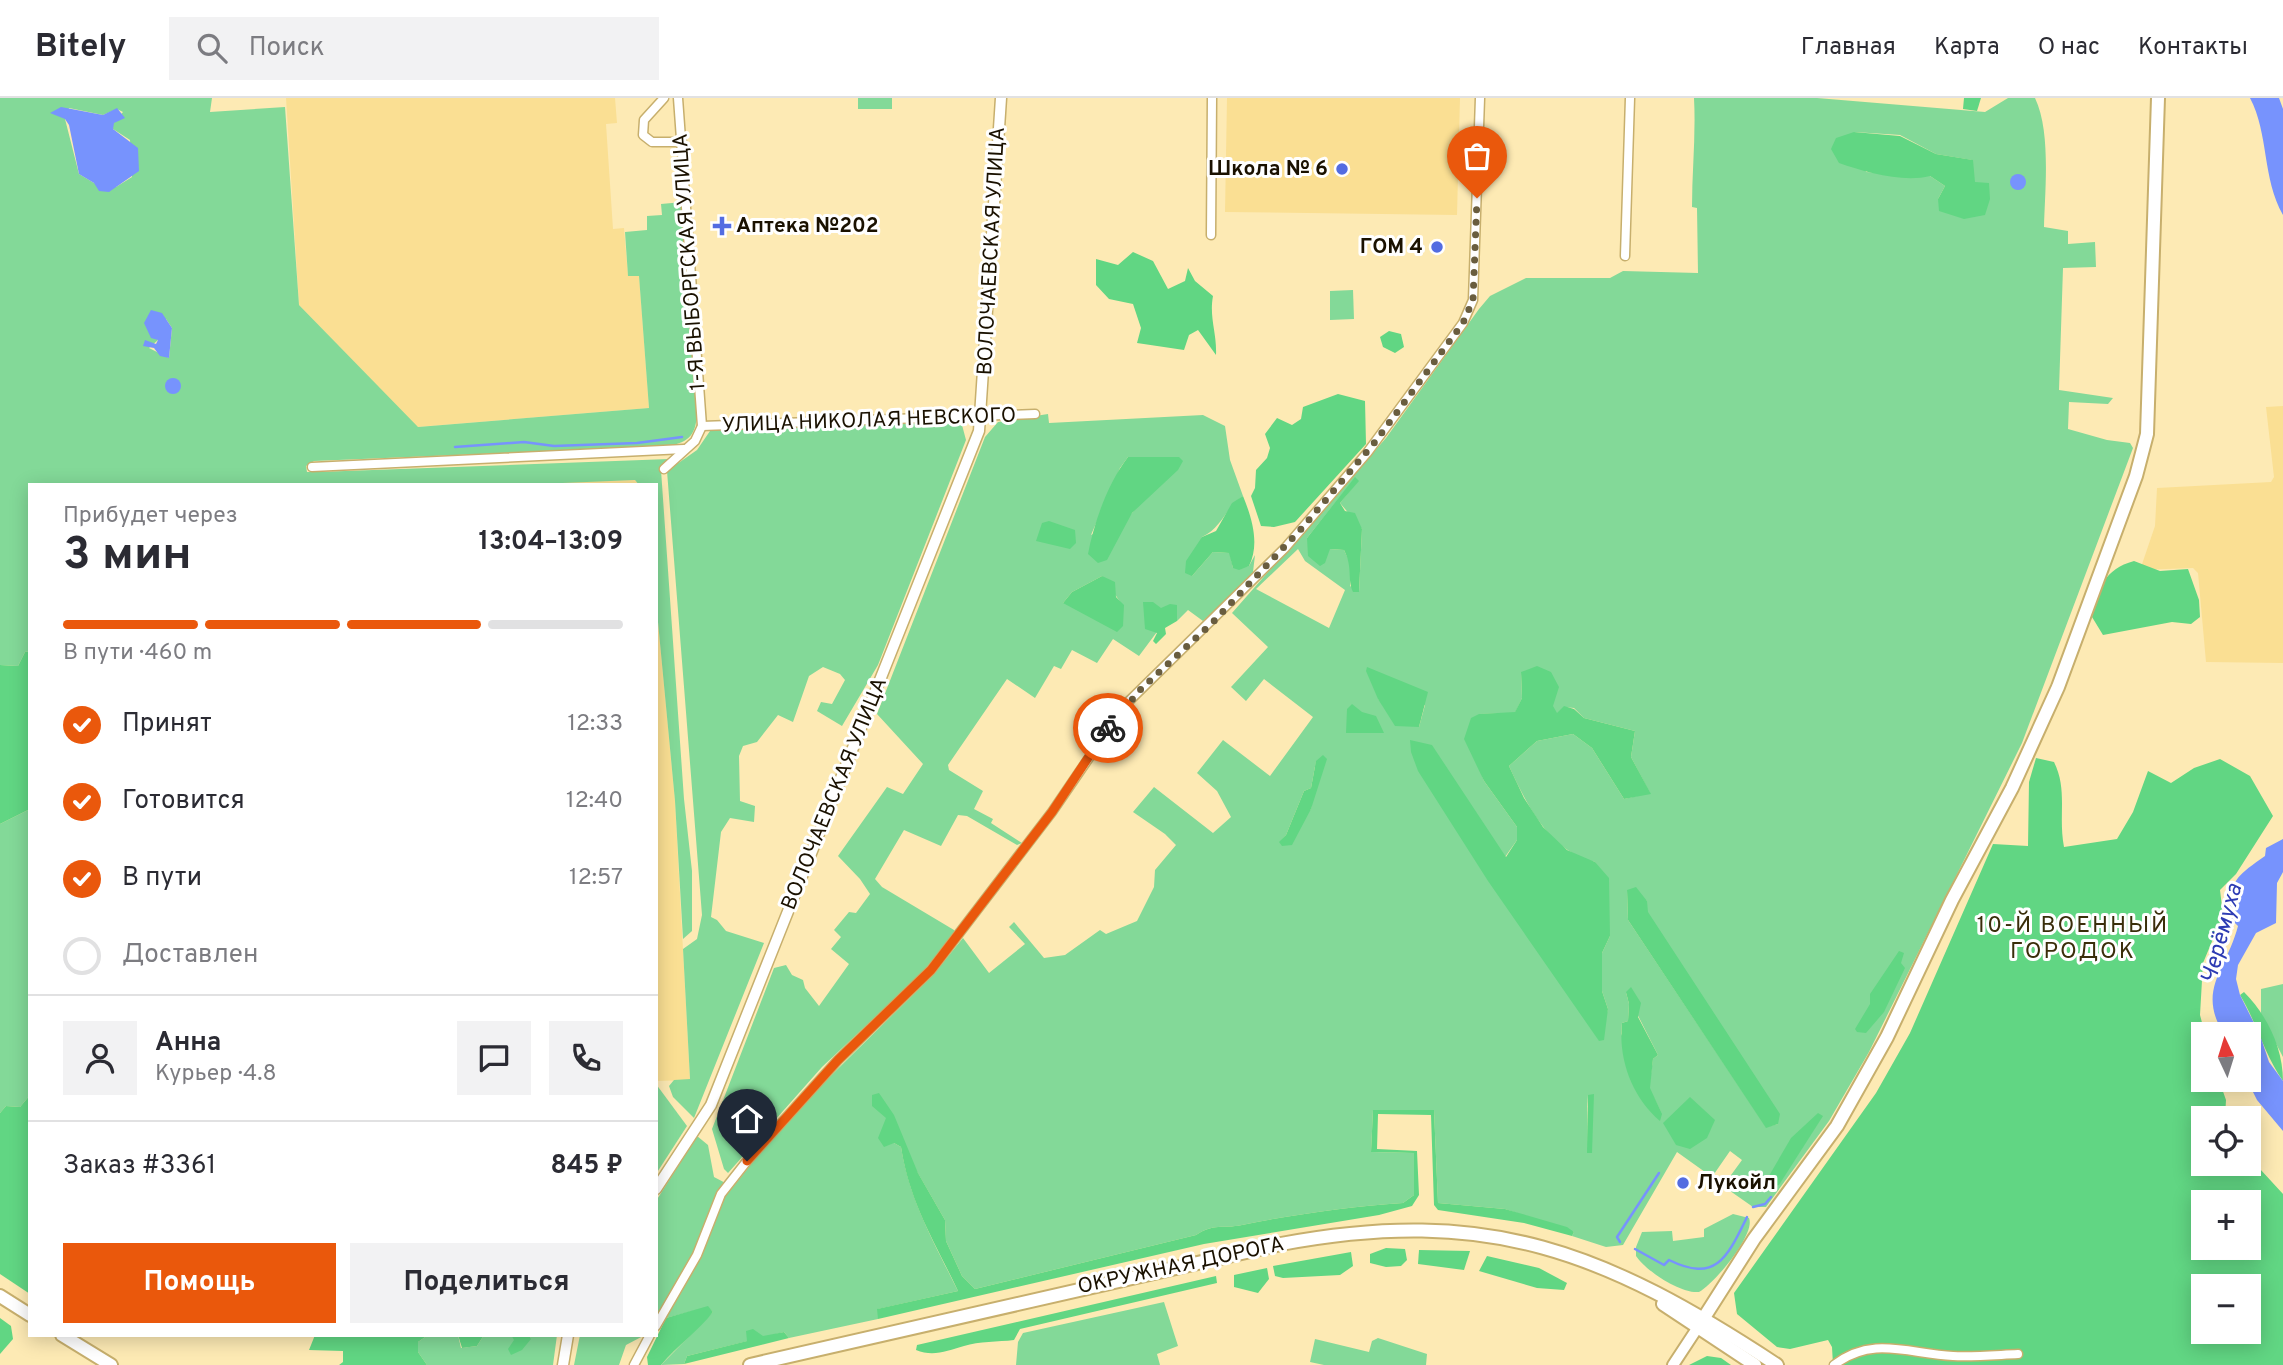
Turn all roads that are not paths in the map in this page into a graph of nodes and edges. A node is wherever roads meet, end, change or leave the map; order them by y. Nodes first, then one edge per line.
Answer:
1 (664, 98) edge
2 (678, 98) edge
3 (1001, 98) edge
4 (1212, 98) edge
5 (1480, 98) edge
6 (1630, 98) edge
7 (2158, 98) edge
8 (682, 142) junction
9 (1211, 234) dead end
10 (1625, 256) dead end
11 (1035, 414) dead end
12 (981, 417) junction
13 (702, 426) junction
14 (684, 449) junction
15 (312, 467) dead end
16 (664, 469) dead end
17 (658, 1185) edge
18 (0, 1296) edge
19 (28, 1314) edge
20 (1701, 1322) junction
21 (658, 1323) edge
22 (65, 1337) edge
23 (568, 1337) edge
24 (649, 1337) edge
25 (2018, 1354) dead end
26 (563, 1364) edge
27 (111, 1365) edge
28 (634, 1365) edge
29 (750, 1365) edge
30 (1673, 1365) edge
31 (1755, 1365) edge
32 (1777, 1365) edge
33 (1834, 1365) edge

1 - 8 street
2 - 8 street, 1-Я ВЫБОРГСКАЯ УЛИЦА
3 - 12 street, ВОЛОЧАЕВСКАЯ УЛИЦА
4 - 9 street
5 - 21 street
6 - 10 street
7 - 20 main road
8 - 13 street, 1-Я ВЫБОРГСКАЯ УЛИЦА
11 - 12 street, УЛИЦА НИКОЛАЯ НЕВСКОГО
12 - 13 street, УЛИЦА НИКОЛАЯ НЕВСКОГО
12 - 17 street, ВОЛОЧАЕВСКАЯ УЛИЦА
13 - 14 street
14 - 15 street
14 - 16 street
18 - 19 main road
20 - 29 main road, ОКРУЖНАЯ ДОРОГА
20 - 30 main road
20 - 31 main road, ОКРУЖНАЯ ДОРОГА
20 - 32 main road, ОКРУЖНАЯ ДОРОГА
22 - 27 main road
23 - 26 street
24 - 28 street
25 - 33 street

